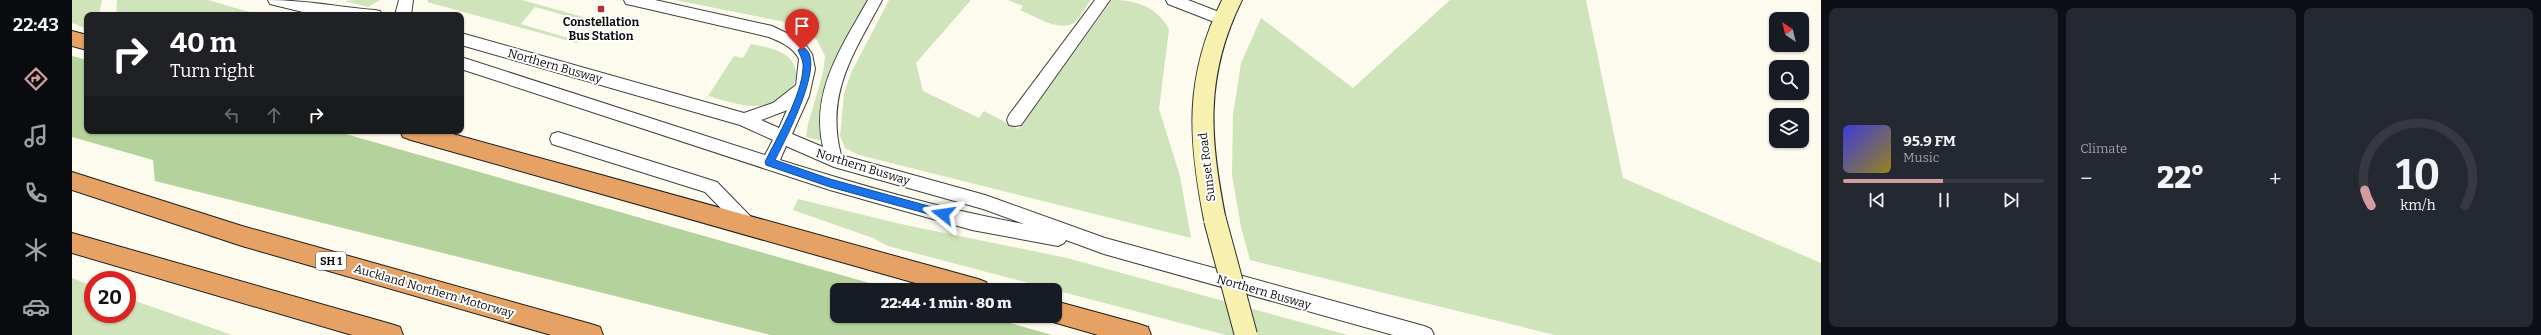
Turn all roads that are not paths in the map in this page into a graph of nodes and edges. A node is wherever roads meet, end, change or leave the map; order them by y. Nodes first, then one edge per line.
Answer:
1 (275, 0) edge
2 (406, 0) edge
3 (631, 0) edge
4 (875, 0) edge
5 (1103, 0) edge
6 (1173, 0) edge
7 (1227, 9) edge
8 (320, 12) edge
9 (404, 12) edge
10 (72, 38) edge
11 (464, 40) edge
12 (84, 43) edge
13 (464, 65) edge
14 (801, 90) junction
15 (744, 120) junction
16 (1015, 120) dead end
17 (422, 134) edge
18 (782, 138) junction
19 (558, 139) dead end
20 (834, 160) junction
21 (770, 162) junction
22 (72, 181) edge
23 (749, 226) junction
24 (72, 243) edge
25 (1104, 246) junction
26 (953, 283) edge
27 (1062, 314) edge
28 (391, 335) edge
29 (591, 335) edge
30 (1139, 335) edge
31 (1246, 335) edge
32 (1424, 335) edge

1 - 8 lane
2 - 9 lane
3 - 14 lane
4 - 20 lane
5 - 16 lane
6 - 7 lane
7 - 31 main road, Sunset Road, bridge
10 - 12 highway
11 - 15 lane, Northern Busway
13 - 21 lane, Northern Busway
14 - 15 lane
14 - 18 lane
15 - 18 lane, Northern Busway
17 - 23 highway
18 - 20 lane, Northern Busway
18 - 21 lane
19 - 23 lane
20 - 25 lane, Northern Busway
21 - 25 lane, Northern Busway
22 - 29 highway, Auckland Northern Motorway / SH 1
23 - 26 highway
24 - 28 highway
25 - 32 lane, Northern Busway
27 - 30 highway

